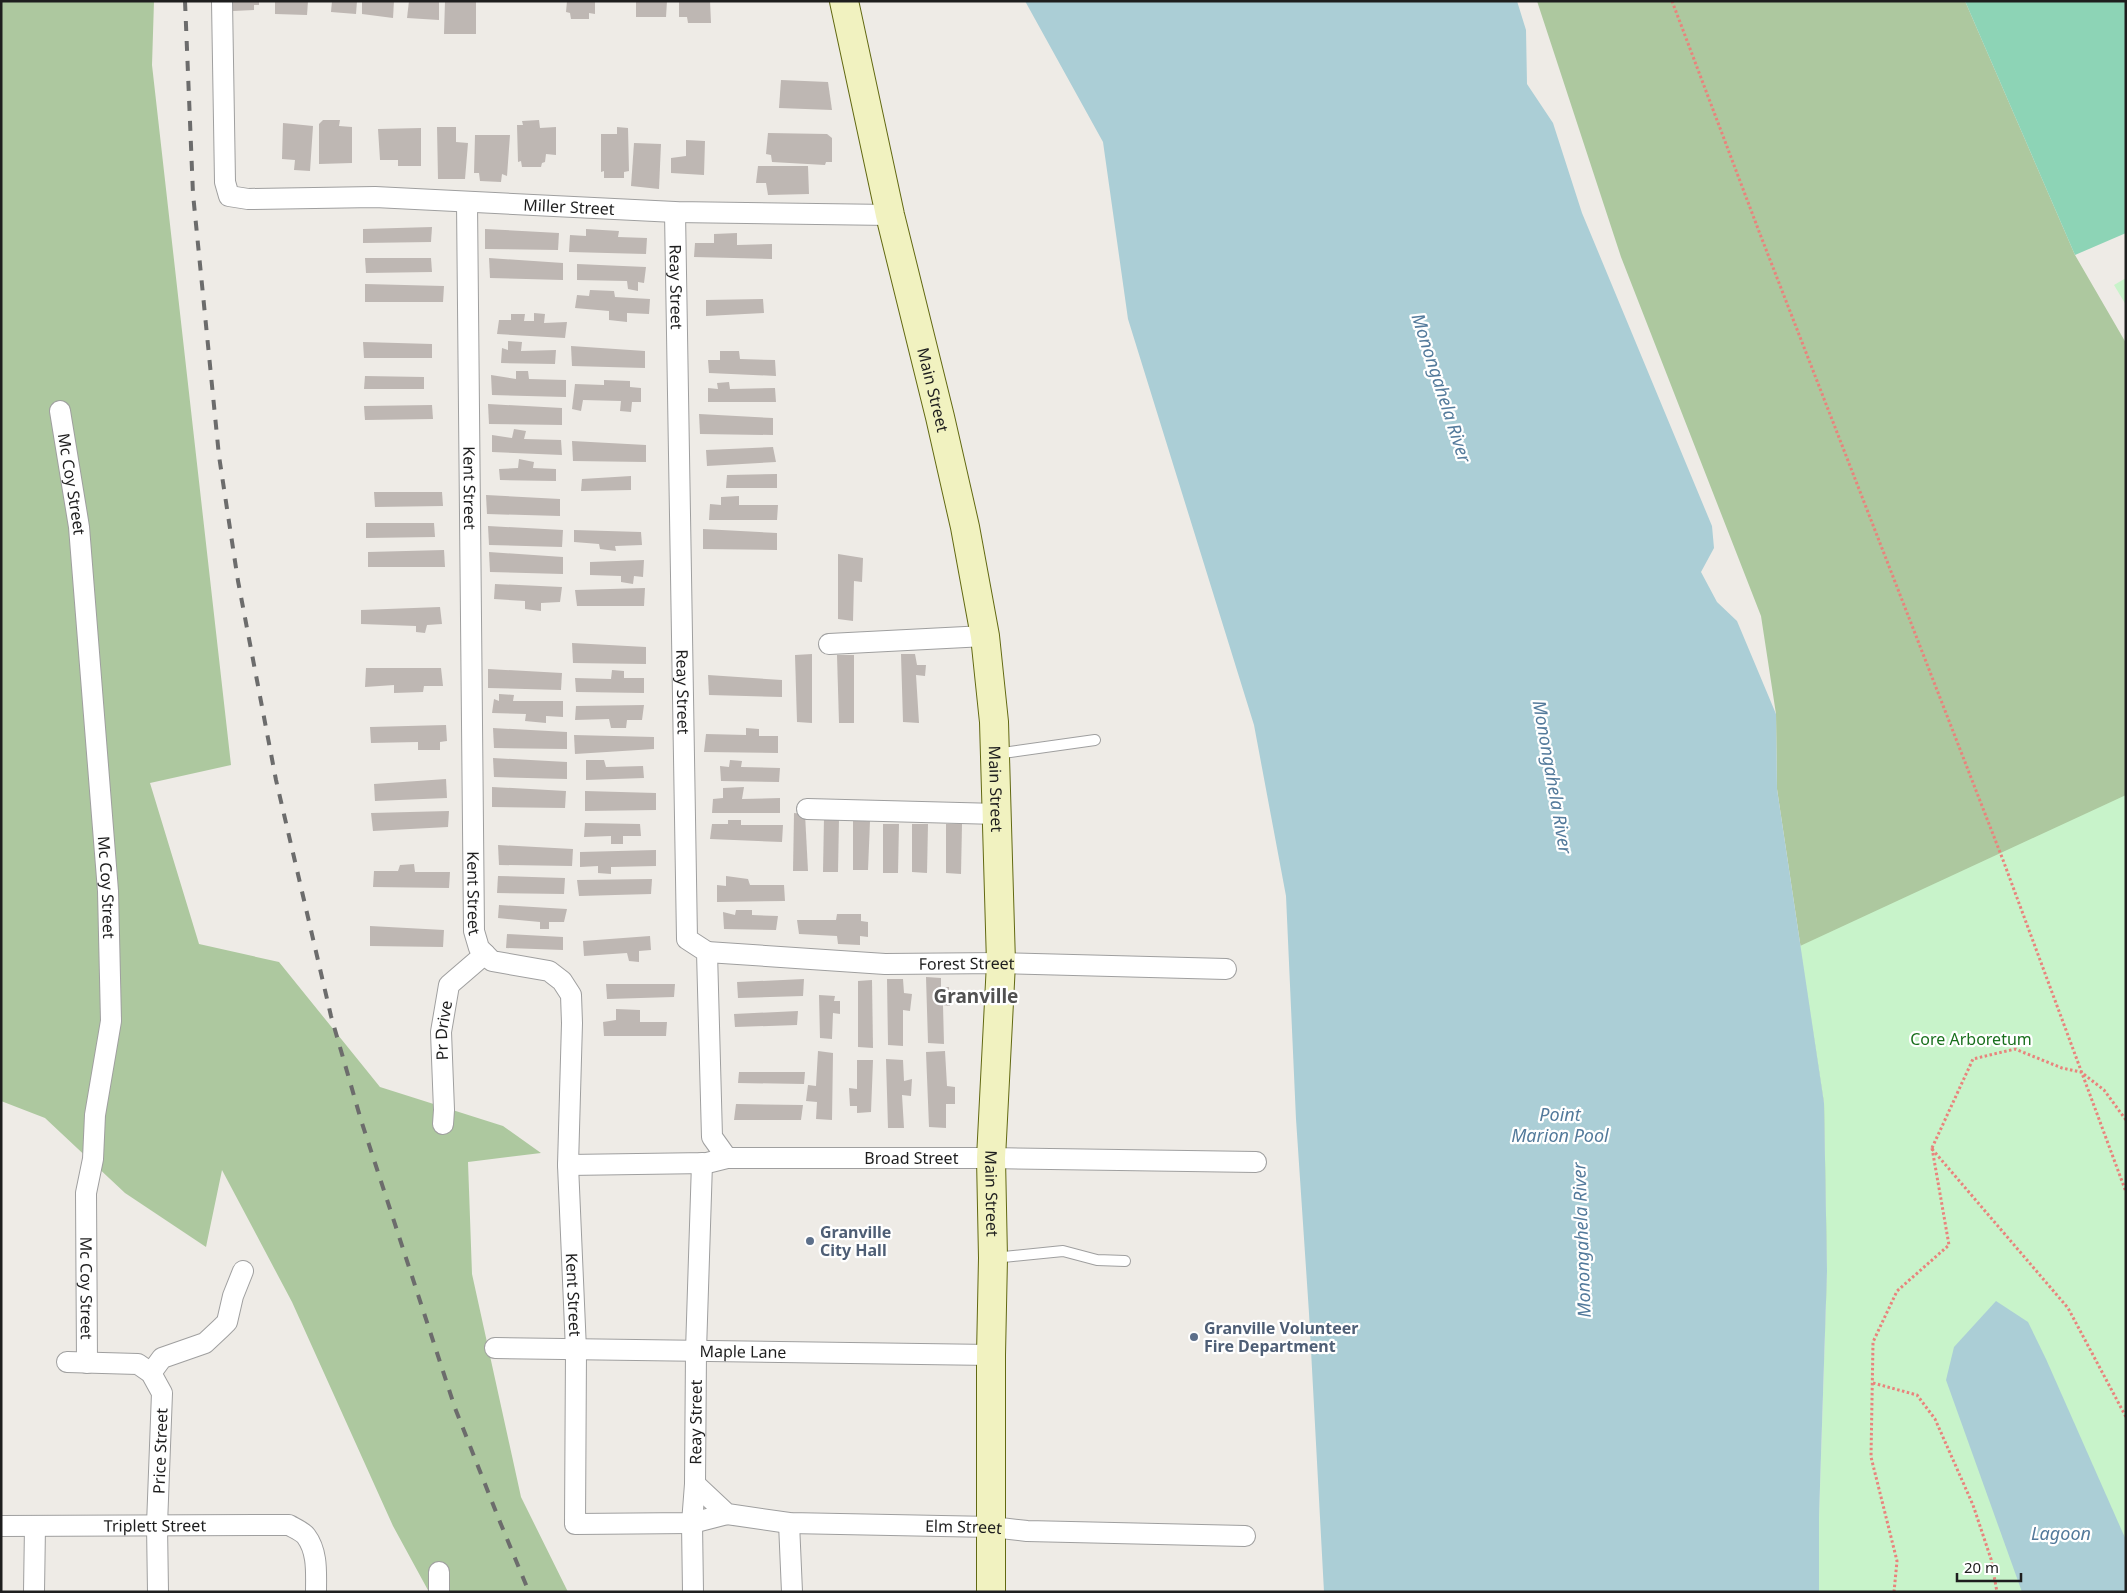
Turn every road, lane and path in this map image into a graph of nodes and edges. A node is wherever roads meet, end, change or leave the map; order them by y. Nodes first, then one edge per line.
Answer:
1 (222, 1) edge
2 (844, 1) edge
3 (1672, 1) edge
4 (467, 202) junction
5 (675, 212) junction
6 (890, 215) junction
7 (60, 411) dead end
8 (985, 636) junction
9 (829, 644) dead end
10 (1095, 740) dead end
11 (995, 754) junction
12 (807, 809) dead end
13 (998, 814) junction
14 (707, 952) junction
15 (485, 954) junction
16 (1001, 963) junction
17 (1226, 969) dead end
18 (2081, 1072) junction
19 (2126, 1120) edge
20 (443, 1124) dead end
21 (1932, 1148) junction
22 (727, 1158) junction
23 (991, 1158) junction
24 (1256, 1162) dead end
25 (702, 1163) junction
26 (568, 1165) junction
27 (2126, 1192) edge
28 (993, 1258) junction
29 (1125, 1262) dead end
30 (243, 1270) dead end
31 (495, 1348) dead end
32 (576, 1350) junction
33 (696, 1352) junction
34 (990, 1355) junction
35 (66, 1362) dead end
36 (88, 1362) junction
37 (151, 1373) junction
38 (1872, 1383) junction
39 (2126, 1417) edge
40 (695, 1484) junction
41 (727, 1514) junction
42 (692, 1523) junction
43 (789, 1523) junction
44 (157, 1525) junction
45 (1, 1526) edge
46 (35, 1526) junction
47 (992, 1527) junction
48 (1245, 1536) dead end
49 (439, 1572) dead end
50 (34, 1592) edge
51 (158, 1592) edge
52 (316, 1592) edge
53 (439, 1592) edge
54 (693, 1592) edge
55 (792, 1592) edge
56 (991, 1592) edge
57 (1894, 1592) edge
58 (1997, 1592) edge

1 - 4 street, Miller Street
2 - 6 main road, Main Street
3 - 18 path
4 - 5 street, Miller Street
4 - 15 street, Kent Street
5 - 6 street, Miller Street
5 - 14 street, Reay Street
6 - 8 main road, Main Street
7 - 36 street, Mc Coy Street
8 - 9 street
8 - 11 main road, Main Street
10 - 11 lane
11 - 13 main road, Main Street
12 - 13 street
13 - 16 main road, Main Street
14 - 16 street, Forest Street
14 - 22 street
15 - 20 street, Pr Drive
15 - 26 street, Kent Street
16 - 17 street, Forest Street
16 - 23 main road, Main Street
18 - 19 path
18 - 21 path
18 - 27 path
21 - 38 path
21 - 39 path
22 - 23 street, Broad Street
22 - 25 street, Broad Street
23 - 24 street, Broad Street
23 - 28 main road, Main Street
25 - 26 street, Broad Street
25 - 33 street, Reay Street
26 - 32 street, Kent Street
28 - 29 lane
28 - 34 main road, Main Street
30 - 37 street
31 - 32 street, Maple Lane
32 - 33 street, Maple Lane
32 - 42 street, Kent Street
33 - 34 street, Maple Lane
33 - 40 street, Reay Street
34 - 47 main road, Main Street
35 - 36 street
36 - 37 street
37 - 44 street, Price Street
38 - 57 path
38 - 58 path
40 - 41 street
40 - 42 street, Reay Street
41 - 42 street
41 - 43 street, Elm Street
42 - 54 street, Reay Street
43 - 47 street, Elm Street
43 - 55 street
44 - 46 street, Triplett Street
44 - 51 street, Price Street
44 - 52 street, Triplett Street
45 - 46 street, Triplett Street
46 - 50 street
47 - 48 street, Elm Street
47 - 56 main road, Main Street
49 - 53 street

